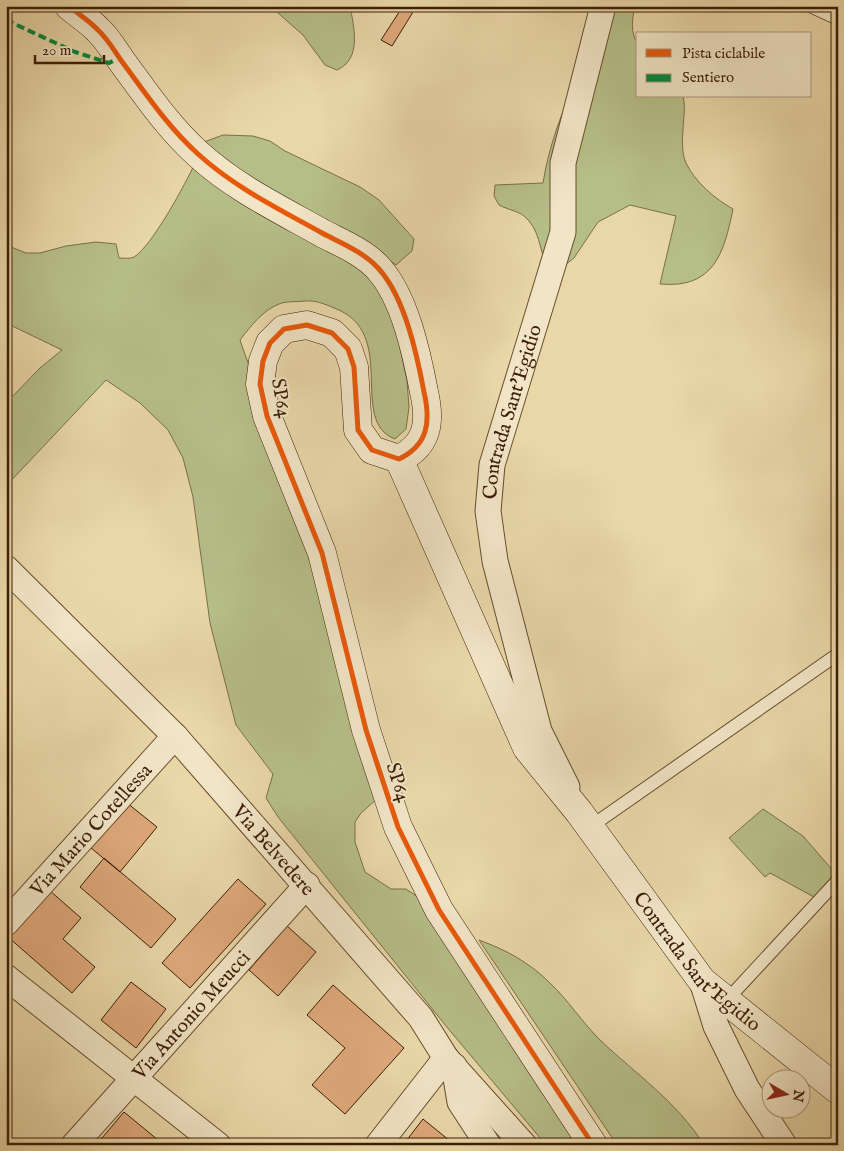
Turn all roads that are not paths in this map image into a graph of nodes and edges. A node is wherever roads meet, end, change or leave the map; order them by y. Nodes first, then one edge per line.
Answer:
1 (69, 6) edge
2 (603, 6) edge
3 (810, 6) edge
4 (838, 19) edge
5 (399, 459) junction
6 (6, 568) edge
7 (838, 654) edge
8 (175, 736) junction
9 (585, 819) junction
10 (838, 880) edge
11 (307, 885) junction
12 (6, 923) edge
13 (6, 977) edge
14 (702, 981) junction
15 (726, 1001) junction
16 (450, 1062) junction
17 (132, 1078) junction
18 (838, 1090) edge
19 (74, 1145) edge
20 (218, 1145) edge
21 (378, 1145) edge
22 (488, 1145) edge
23 (524, 1145) edge
24 (593, 1145) edge
25 (784, 1145) edge

1 - 5 street
2 - 9 street, Contrada Sant'Egidio
3 - 4 lane
5 - 9 street, Contrada Sant'Egidio
5 - 24 street, SP64
6 - 8 street, Via Belvedere
7 - 9 lane
8 - 11 street, Via Belvedere
8 - 12 street, Via Mario Cotellessa
9 - 14 street, Contrada Sant'Egidio
10 - 15 lane
11 - 16 street, Via Belvedere
11 - 17 street, Via Antonio Meucci
13 - 17 street
14 - 15 street, Contrada Sant'Egidio
14 - 25 street
15 - 18 street, Contrada Sant'Egidio
16 - 21 street
16 - 22 street
16 - 23 street, Via Belvedere
17 - 19 street, Via Antonio Meucci
17 - 20 street

